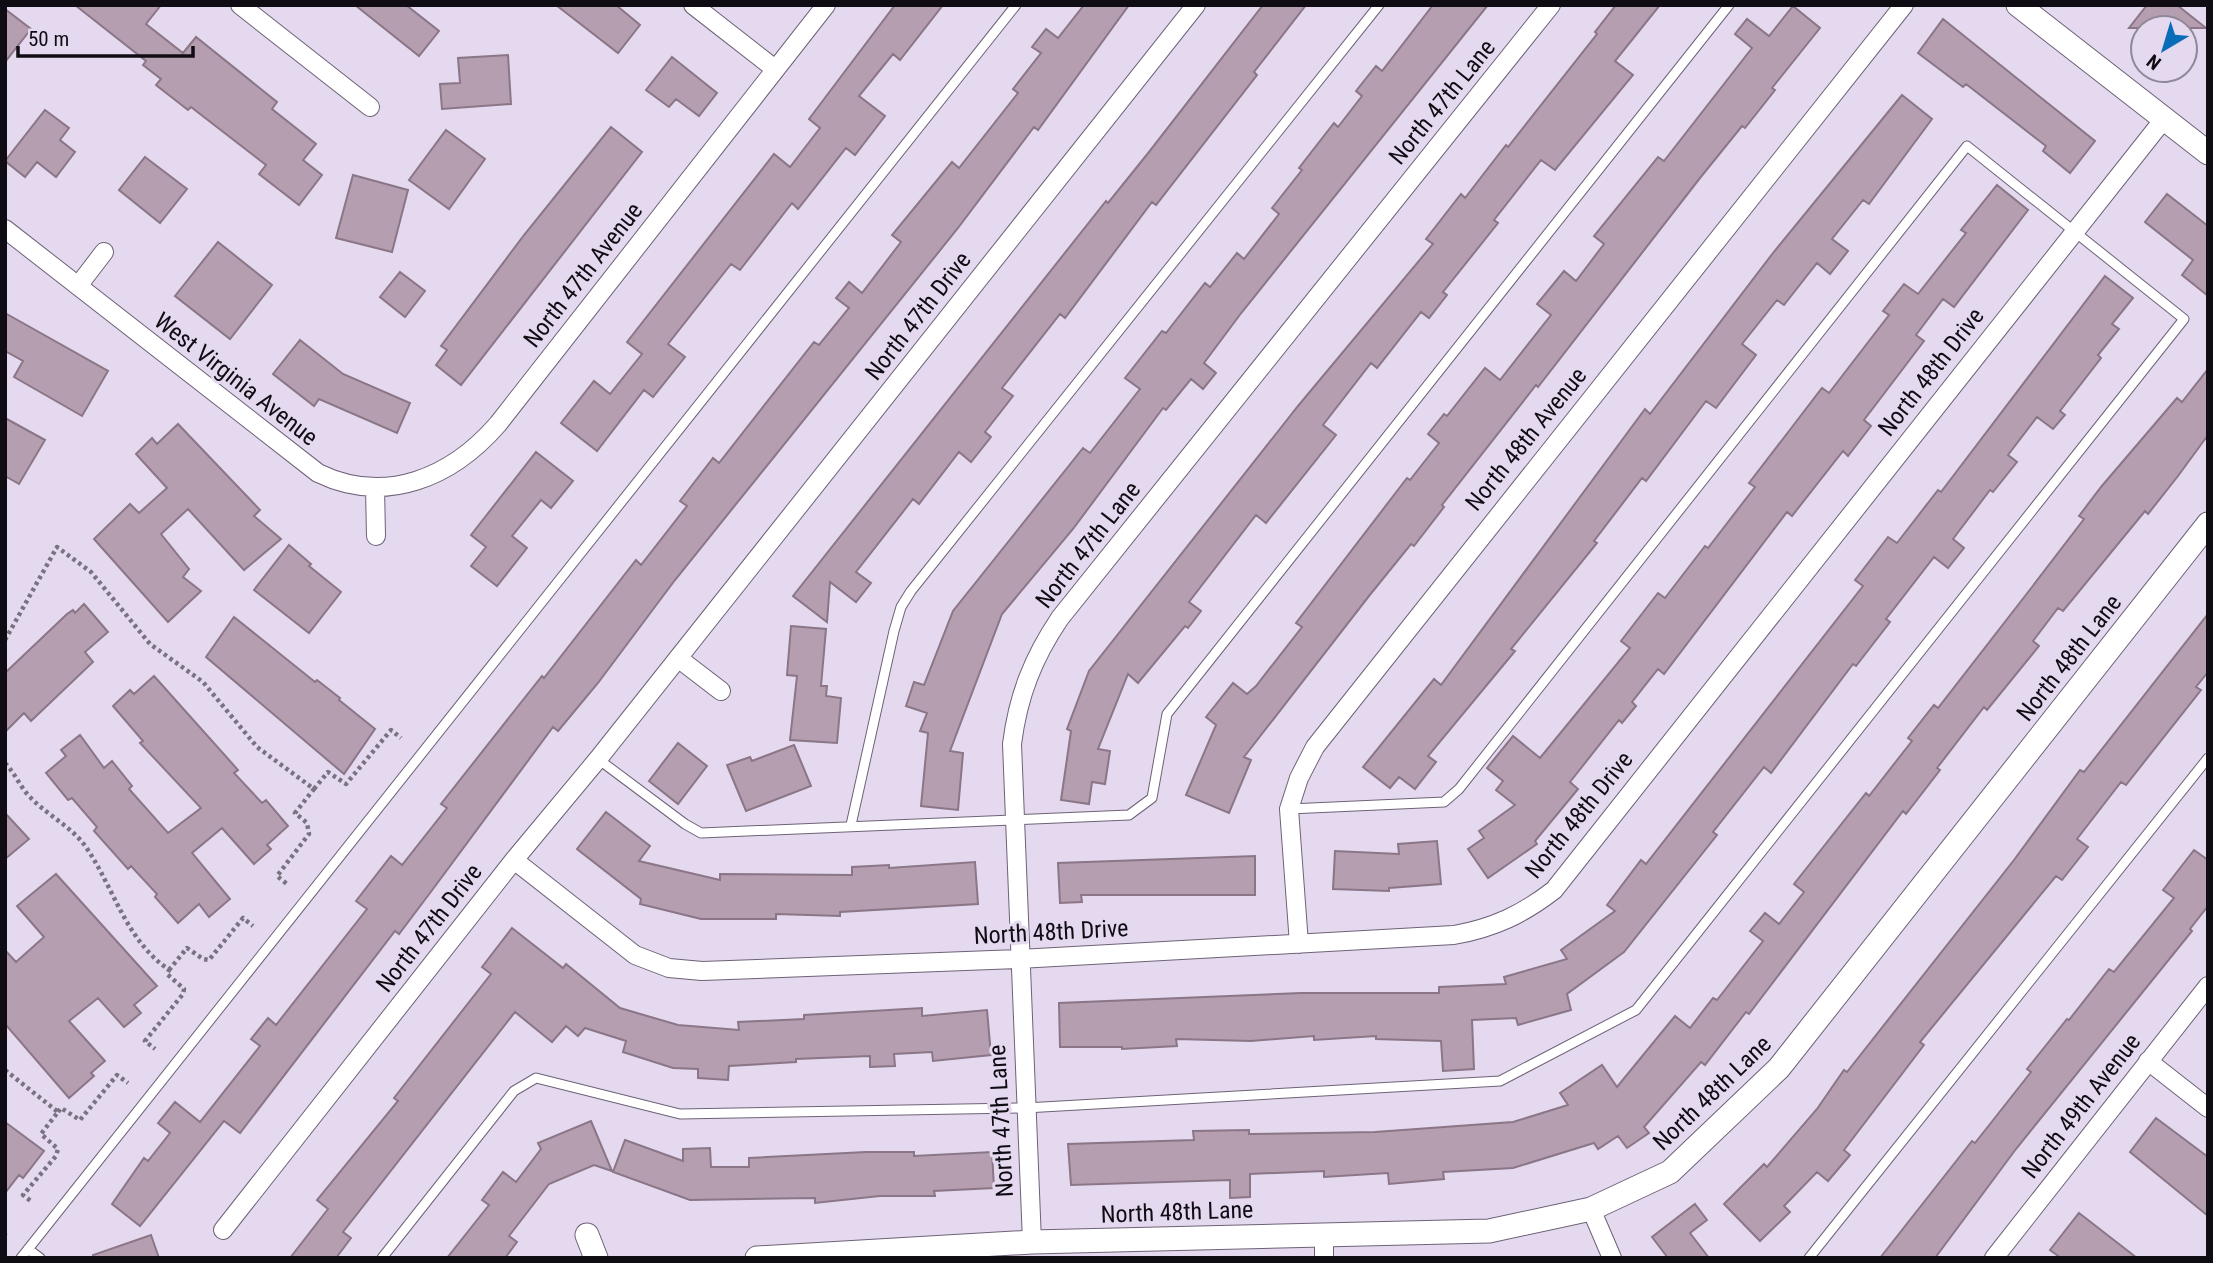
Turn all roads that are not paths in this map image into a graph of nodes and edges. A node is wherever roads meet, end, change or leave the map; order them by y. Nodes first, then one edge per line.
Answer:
1 (240, 5) edge
2 (693, 5) edge
3 (826, 5) edge
4 (1016, 5) edge
5 (1196, 5) edge
6 (1379, 5) edge
7 (1551, 5) edge
8 (1729, 5) edge
9 (1903, 5) edge
10 (2018, 5) edge
11 (775, 69) junction
12 (370, 107) dead end
13 (2164, 119) junction
14 (2208, 153) edge
15 (5, 229) edge
16 (2073, 232) junction
17 (104, 252) dead end
18 (78, 286) junction
19 (375, 487) junction
20 (2208, 524) edge
21 (376, 536) dead end
22 (678, 658) junction
23 (721, 691) dead end
24 (2208, 758) edge
25 (598, 759) junction
26 (1289, 809) junction
27 (1015, 821) junction
28 (851, 825) junction
29 (513, 860) junction
30 (1299, 944) junction
31 (1018, 959) junction
32 (2208, 986) edge
33 (2148, 1060) junction
34 (1025, 1108) junction
35 (2208, 1108) edge
36 (1591, 1209) junction
37 (223, 1230) dead end
38 (1324, 1234) junction
39 (587, 1235) dead end
40 (1032, 1242) junction
41 (28, 1249) junction
42 (20, 1258) edge
43 (40, 1258) edge
44 (382, 1258) edge
45 (596, 1258) edge
46 (757, 1258) edge
47 (1324, 1258) edge
48 (1612, 1258) edge
49 (1810, 1258) edge
50 (1994, 1258) edge

1 - 12 street
2 - 11 street
3 - 11 street, North 47th Avenue
4 - 41 lane
5 - 22 street, North 47th Drive
6 - 28 lane
7 - 27 street, North 47th Lane
8 - 27 lane
9 - 26 street, North 48th Avenue
10 - 13 street
11 - 19 street, North 47th Avenue
13 - 14 street
13 - 16 street, North 48th Drive
15 - 18 street, West Virginia Avenue
16 - 26 lane
16 - 30 street, North 48th Drive
16 - 34 lane
17 - 18 street
18 - 19 street, West Virginia Avenue
19 - 21 street
20 - 36 street, North 48th Lane
22 - 23 street
22 - 25 street, North 47th Drive
24 - 49 lane
25 - 28 lane
25 - 29 street, North 47th Drive
26 - 30 street, North 48th Avenue
27 - 28 lane
27 - 31 street, North 47th Lane
29 - 31 street, North 48th Drive
29 - 37 street, North 47th Drive
30 - 31 street, North 48th Drive
31 - 34 street, North 47th Lane
32 - 33 street, North 49th Avenue
33 - 35 street
33 - 50 street, North 49th Avenue
34 - 40 street, North 47th Lane
34 - 44 lane
36 - 38 street, North 48th Lane
36 - 48 street
38 - 40 street, North 48th Lane
38 - 47 street
39 - 45 street
40 - 46 street, North 48th Lane
41 - 42 lane
41 - 43 lane

